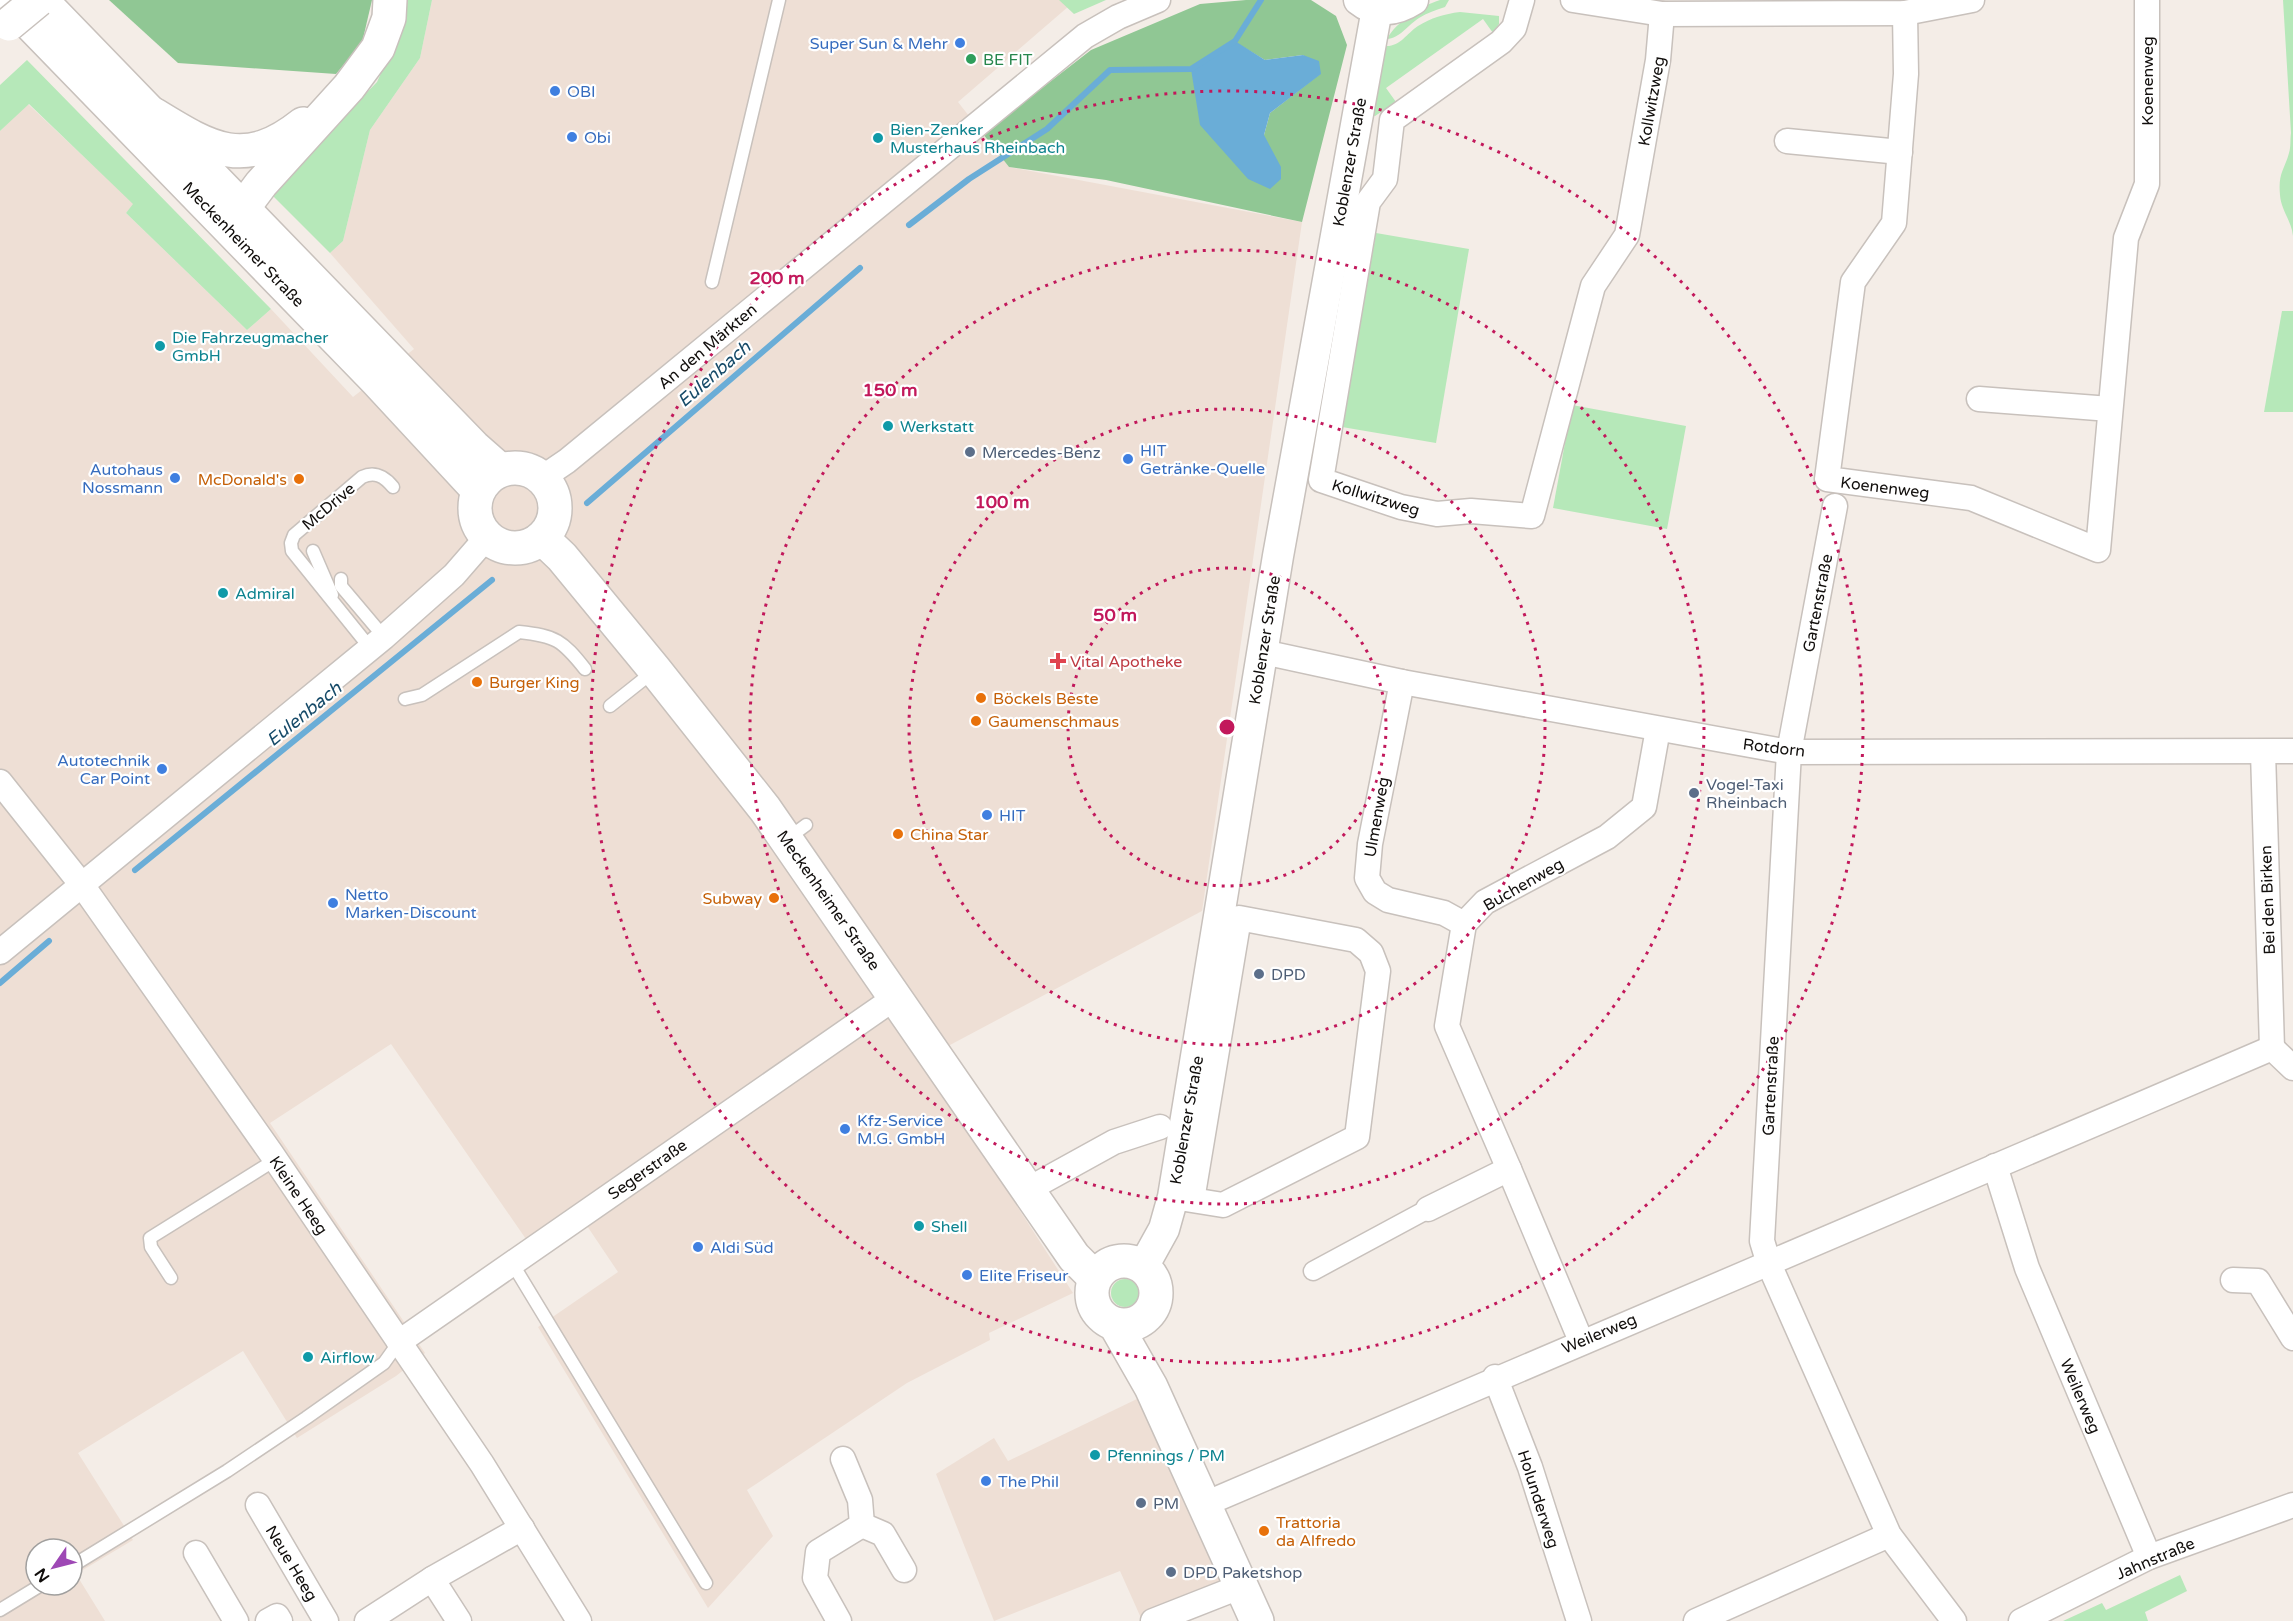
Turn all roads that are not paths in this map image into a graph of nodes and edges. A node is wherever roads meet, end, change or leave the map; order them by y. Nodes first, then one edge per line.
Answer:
1 (32, 0) edge
2 (39, 0) edge
3 (390, 0) edge
4 (779, 0) edge
5 (1158, 0) edge
6 (1413, 0) edge
7 (1522, 0) edge
8 (1573, 0) edge
9 (1972, 0) edge
10 (2147, 0) edge
11 (1368, 5) edge
12 (1905, 13) junction
13 (1662, 14) junction
14 (5, 19) edge
15 (349, 87) junction
16 (153, 114) junction
17 (1787, 141) dead end
18 (1900, 152) junction
19 (243, 208) junction
20 (255, 255) junction
21 (712, 282) dead end
22 (1979, 399) dead end
23 (2110, 409) junction
24 (542, 478) junction
25 (489, 480) junction
26 (393, 487) dead end
27 (1835, 506) dead end
28 (487, 537) junction
29 (543, 538) junction
30 (313, 551) dead end
31 (342, 579) dead end
32 (337, 607) junction
33 (377, 643) junction
34 (1263, 652) junction
35 (585, 669) dead end
36 (655, 670) junction
37 (1402, 682) junction
38 (405, 699) dead end
39 (610, 706) dead end
40 (1658, 729) junction
41 (2293, 751) edge
42 (1789, 752) junction
43 (2263, 752) junction
44 (0, 782) edge
45 (82, 885) junction
46 (1229, 916) junction
47 (1464, 924) junction
48 (0, 952) edge
49 (896, 997) junction
50 (2272, 1048) junction
51 (2293, 1068) edge
52 (1160, 1128) dead end
53 (275, 1160) junction
54 (1995, 1166) junction
55 (1509, 1169) junction
56 (1027, 1190) junction
57 (1182, 1198) junction
58 (1428, 1209) joint
59 (512, 1263) junction
60 (1769, 1264) junction
61 (1143, 1267) junction
62 (1313, 1271) dead end
63 (171, 1278) dead end
64 (1095, 1278) junction
65 (2233, 1280) dead end
66 (1147, 1316) junction
67 (1115, 1324) junction
68 (2293, 1338) edge
69 (1581, 1341) junction
70 (399, 1342) junction
71 (1495, 1377) junction
72 (1151, 1388) junction
73 (843, 1459) dead end
74 (1205, 1504) junction
75 (258, 1505) dead end
76 (2293, 1505) edge
77 (862, 1525) junction
78 (522, 1528) junction
79 (1889, 1535) junction
80 (196, 1553) dead end
81 (2149, 1557) junction
82 (84, 1559) edge
83 (904, 1570) dead end
84 (432, 1579) junction
85 (706, 1583) dead end
86 (1242, 1586) junction
87 (24, 1595) edge
88 (0, 1610) edge
89 (236, 1621) edge
90 (268, 1621) edge
91 (280, 1621) edge
92 (326, 1621) edge
93 (367, 1621) edge
94 (459, 1621) edge
95 (579, 1621) edge
96 (839, 1621) edge
97 (1153, 1621) edge
98 (1257, 1621) edge
99 (1579, 1621) edge
100 (1696, 1621) edge
101 (1954, 1621) edge
102 (2021, 1621) edge

1 - 14 main road, bridge
2 - 14 main road, bridge
2 - 16 main road, Meckenheimer Straße
3 - 15 main road
4 - 21 lane
5 - 24 street, An den Märkten
6 - 11 street, Koblenzer Straße
7 - 13 street, Kollwitzweg
8 - 13 street
9 - 12 street
10 - 23 street, Koenenweg
11 - 34 street, Koblenzer Straße
12 - 13 street
12 - 18 street, Koenenweg
14 - 20 main road, Meckenheimer Straße
15 - 16 main road
15 - 19 main road
16 - 19 main road, Meckenheimer Straße
17 - 18 street
18 - 23 street, Koenenweg
19 - 20 main road
19 - 25 main road, Meckenheimer Straße
20 - 25 main road, Meckenheimer Straße
22 - 23 street
24 - 25 main road
24 - 29 main road
25 - 28 main road
26 - 32 lane, McDrive
27 - 42 street, Gartenstraße
28 - 29 main road
28 - 33 street
29 - 36 main road, Meckenheimer Straße
30 - 32 lane
31 - 33 lane
32 - 33 lane
33 - 45 street
34 - 37 street, Rotdorn
34 - 46 street, Koblenzer Straße
35 - 38 lane
36 - 39 lane
36 - 49 main road, Meckenheimer Straße
37 - 40 street, Rotdorn
37 - 47 street, Ulmenweg
40 - 42 street, Rotdorn
40 - 47 street, Buchenweg
41 - 43 street, Rotdorn
42 - 43 street, Rotdorn
42 - 60 street, Gartenstraße
43 - 50 street, Bei den Birken
44 - 45 street, Kleine Heeg
45 - 48 street
45 - 53 street, Kleine Heeg
46 - 57 street, Koblenzer Straße
46 - 57 street
47 - 55 street
49 - 56 main road, Meckenheimer Straße
49 - 59 street, Segerstraße
50 - 51 street
50 - 54 street, Weilerweg
52 - 56 street, Koblenzer Straße
53 - 63 lane
53 - 70 street, Kleine Heeg
54 - 60 street, Weilerweg
54 - 81 street, Weilerweg
55 - 58 street
55 - 69 street
56 - 64 main road, Meckenheimer Straße
57 - 61 street, Koblenzer Straße
58 - 62 street
59 - 70 street, Segerstraße
59 - 85 lane
60 - 69 street, Weilerweg
60 - 79 street, Gartenstraße
61 - 64 main road
61 - 66 main road
64 - 67 main road
65 - 68 street
66 - 67 main road
66 - 72 main road
67 - 72 main road
69 - 71 street, Weilerweg
70 - 78 street, Kleine Heeg
70 - 82 lane
71 - 74 street, Weilerweg
71 - 99 street, Holunderweg
72 - 74 main road
73 - 77 street
74 - 86 main road
75 - 92 street, Neue Heeg
76 - 81 street, Jahnstraße
77 - 83 street
77 - 96 street
78 - 84 street
78 - 95 street, Kleine Heeg
79 - 100 street
79 - 101 street, Gartenstraße
80 - 89 street
81 - 102 street, Jahnstraße
84 - 93 street
84 - 94 street
86 - 97 street
86 - 98 main road
87 - 88 lane
90 - 91 street

